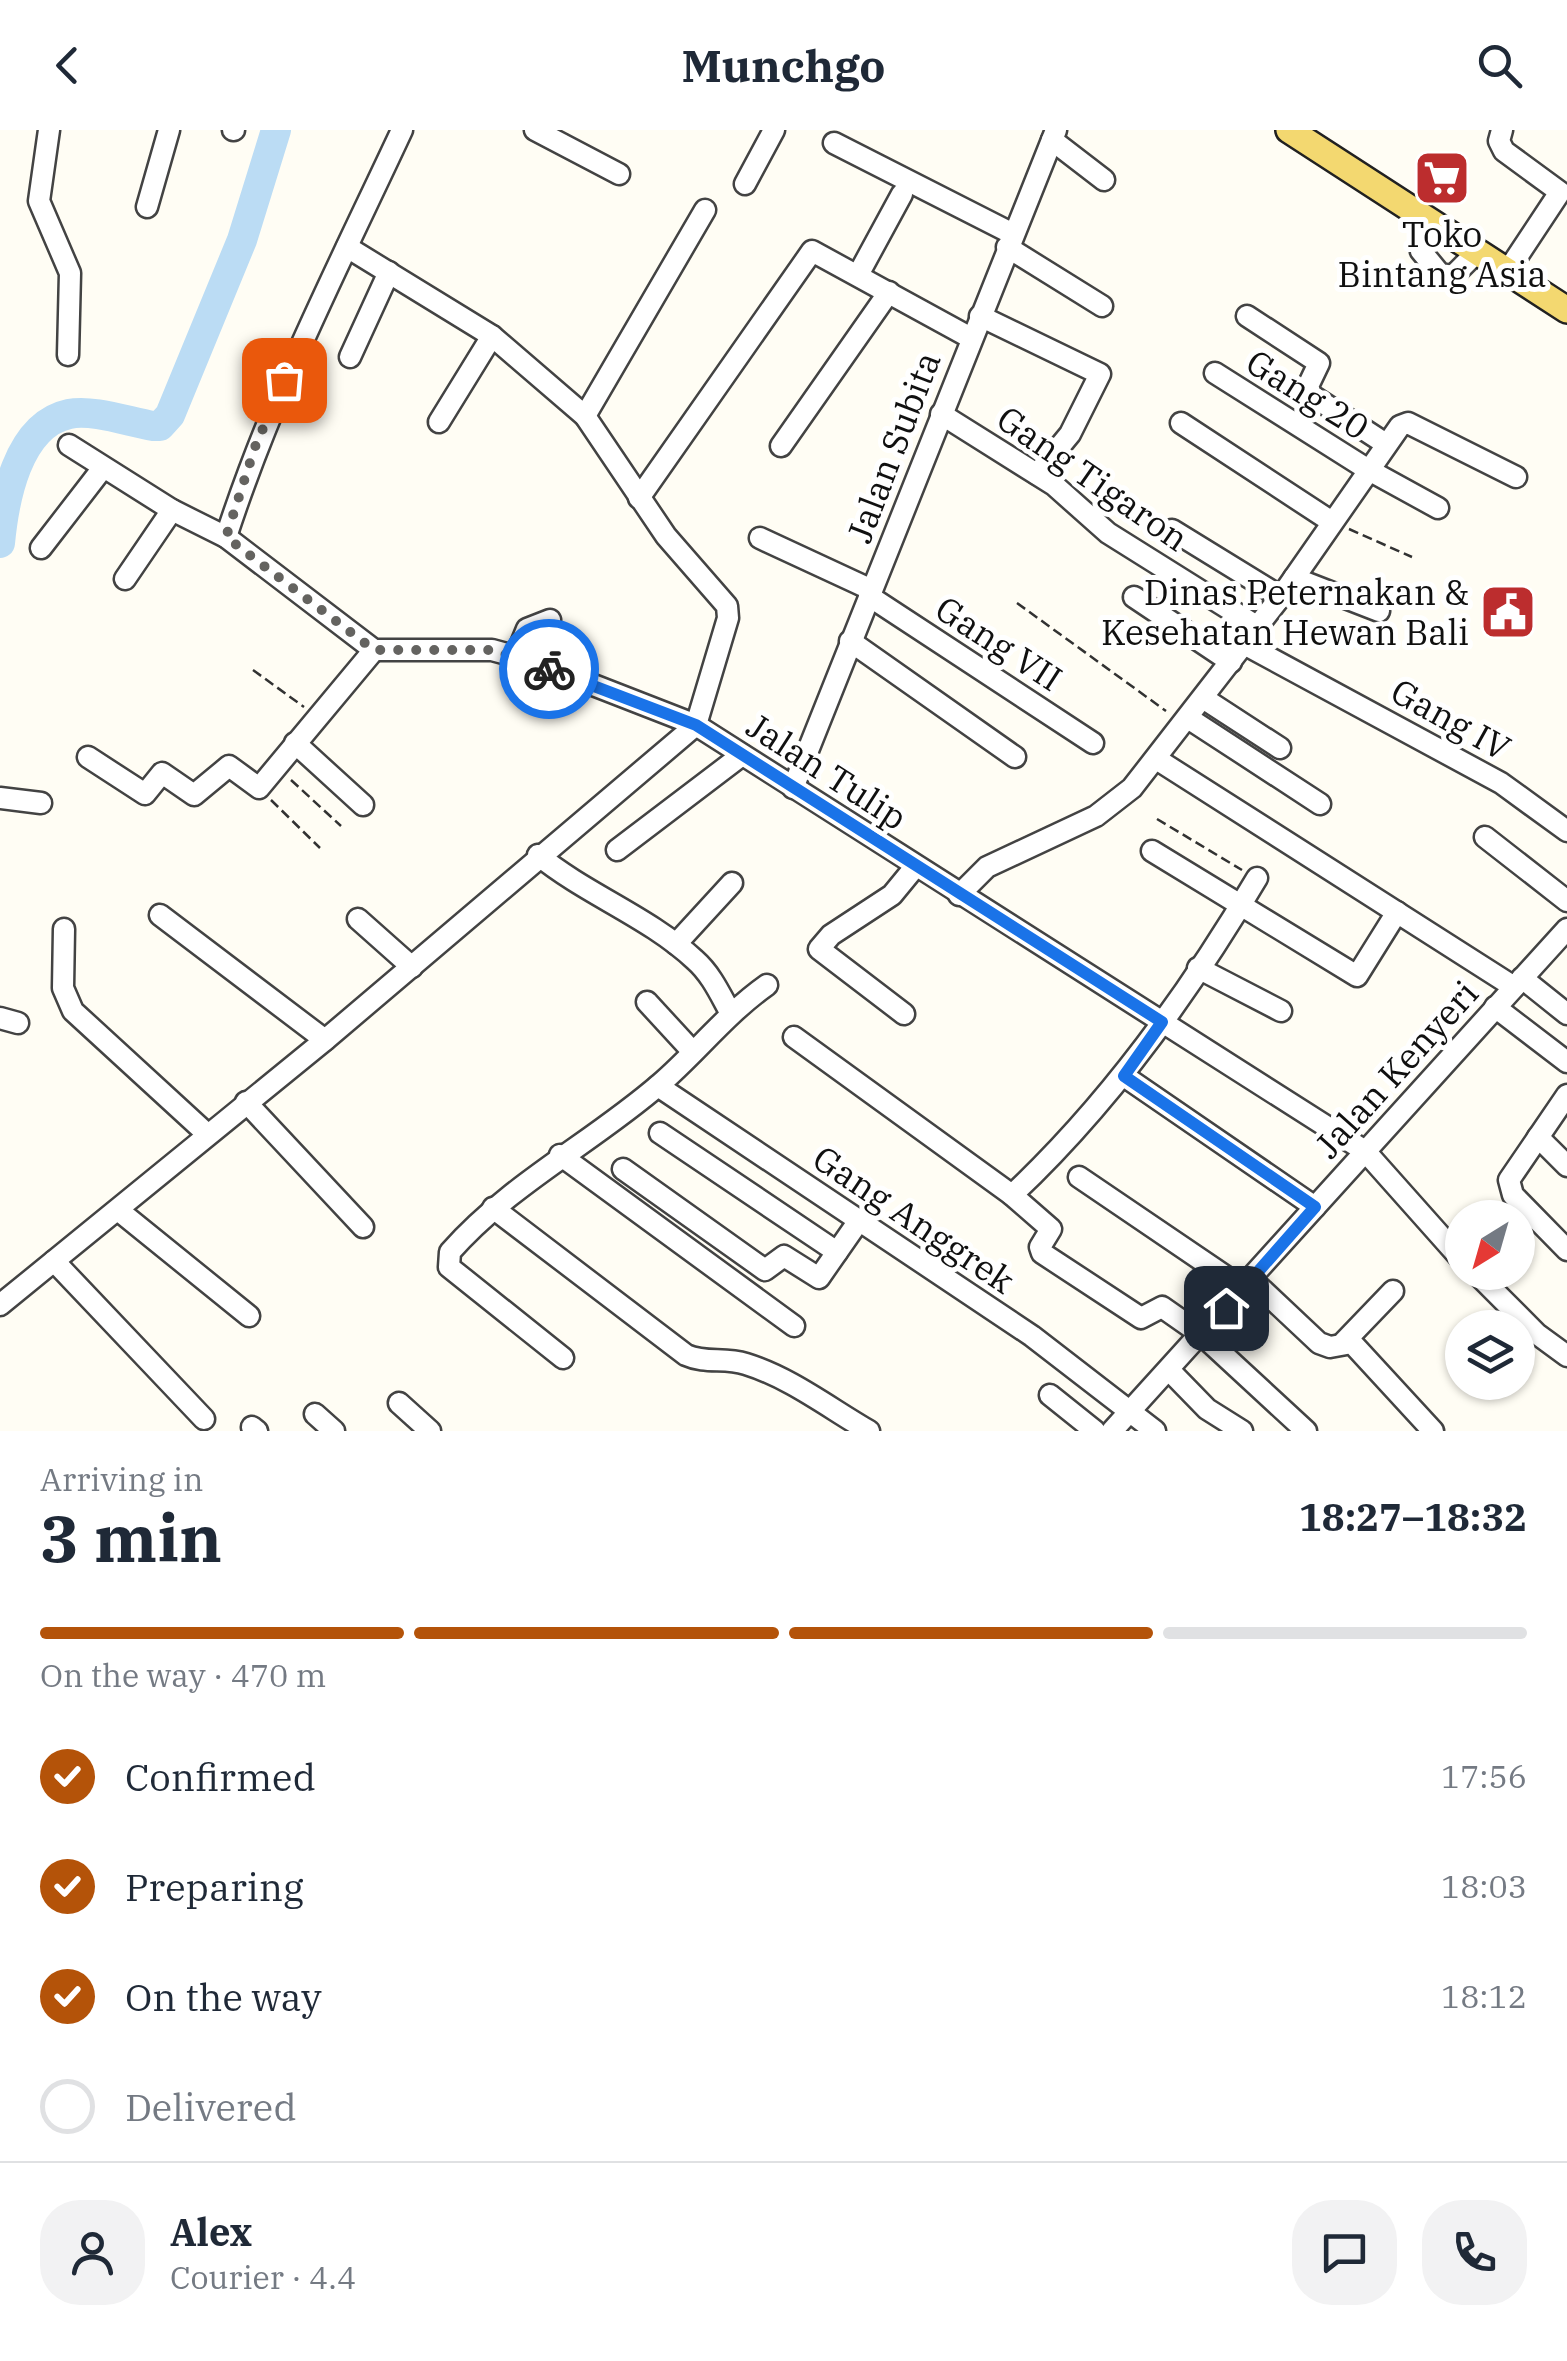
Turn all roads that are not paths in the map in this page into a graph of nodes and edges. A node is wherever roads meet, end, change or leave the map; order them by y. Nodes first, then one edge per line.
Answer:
1 (48, 130) edge
2 (169, 130) edge
3 (402, 130) edge
4 (535, 130) edge
5 (774, 130) edge
6 (1289, 130) edge
7 (1502, 130) edge
8 (1054, 135) edge
9 (834, 142) dead end
10 (619, 174) dead end
11 (1104, 180) dead end
12 (745, 184) dead end
13 (902, 194) dead end
14 (147, 207) dead end
15 (705, 210) dead end
16 (1432, 224) junction
17 (1010, 241) junction
18 (347, 246) junction
19 (1476, 253) junction
20 (389, 272) junction
21 (1507, 272) junction
22 (858, 275) junction
23 (889, 292) junction
24 (1564, 301) edge
25 (1102, 306) dead end
26 (980, 316) junction
27 (1246, 316) dead end
28 (492, 336) junction
29 (971, 338) junction
30 (68, 355) dead end
31 (350, 357) dead end
32 (1214, 374) dead end
33 (941, 414) junction
34 (585, 416) junction
35 (439, 422) dead end
36 (1181, 423) dead end
37 (1386, 444) junction
38 (69, 445) dead end
39 (781, 446) dead end
40 (102, 468) junction
41 (1367, 470) junction
42 (1036, 474) junction
43 (1516, 476) dead end
44 (638, 498) junction
45 (1438, 508) dead end
46 (172, 510) junction
47 (1332, 522) junction
48 (1172, 530) dead end
49 (226, 537) junction
50 (760, 538) dead end
51 (40, 548) dead end
52 (1294, 578) junction
53 (126, 580) dead end
54 (871, 593) junction
55 (1134, 597) dead end
56 (1281, 597) junction
57 (1379, 610) dead end
58 (550, 620) dead end
59 (1258, 626) junction
60 (850, 641) junction
61 (1244, 644) junction
62 (374, 650) junction
63 (516, 656) junction
64 (1231, 662) junction
65 (1203, 698) junction
66 (1186, 721) junction
67 (696, 725) junction
68 (296, 743) junction
69 (1093, 744) dead end
70 (1280, 748) dead end
71 (742, 755) junction
72 (88, 757) dead end
73 (1014, 758) dead end
74 (1158, 760) junction
75 (793, 788) junction
76 (0, 798) edge
77 (41, 802) dead end
78 (1320, 804) dead end
79 (363, 805) dead end
80 (1567, 832) edge
81 (1485, 837) dead end
82 (617, 850) dead end
83 (1152, 851) dead end
84 (538, 856) junction
85 (915, 867) junction
86 (1257, 878) road end
87 (732, 883) dead end
88 (959, 895) junction
89 (1567, 901) edge
90 (1240, 904) junction
91 (1397, 912) junction
92 (160, 915) dead end
93 (358, 919) dead end
94 (64, 929) dead end
95 (1567, 929) edge
96 (676, 944) junction
97 (412, 967) junction
98 (1198, 968) junction
99 (1518, 982) junction
100 (767, 985) dead end
101 (647, 1002) dead end
102 (1495, 1006) junction
103 (1281, 1011) dead end
104 (730, 1012) junction
105 (904, 1014) dead end
106 (1567, 1014) edge
107 (1162, 1022) junction
108 (794, 1037) dead end
109 (324, 1040) junction
110 (693, 1052) junction
111 (1567, 1062) edge
112 (1124, 1076) junction
113 (658, 1086) junction
114 (1566, 1100) edge
115 (246, 1102) junction
116 (660, 1133) dead end
117 (206, 1134) junction
118 (1538, 1137) junction
119 (1365, 1151) junction
120 (560, 1155) junction
121 (1567, 1166) edge
122 (623, 1169) dead end
123 (1079, 1177) dead end
124 (1012, 1195) junction
125 (1315, 1207) junction
126 (493, 1208) junction
127 (118, 1210) junction
128 (858, 1222) junction
129 (363, 1227) dead end
130 (1445, 1241) edge
131 (1567, 1250) edge
132 (837, 1252) junction
133 (54, 1262) junction
134 (1248, 1284) junction
135 (1493, 1290) edge
136 (1393, 1291) dead end
137 (0, 1305) edge
138 (249, 1316) dead end
139 (794, 1326) dead end
140 (1202, 1334) junction
141 (1344, 1342) junction
142 (1567, 1356) edge
143 (564, 1358) dead end
144 (1170, 1370) junction
145 (1050, 1394) dead end
146 (399, 1403) dead end
147 (1132, 1410) junction
148 (315, 1414) dead end
149 (204, 1419) dead end
150 (1110, 1430) edge
151 (334, 1431) edge
152 (430, 1431) edge
153 (870, 1431) edge
154 (1154, 1431) edge
155 (1242, 1431) edge
156 (1306, 1431) edge
157 (1432, 1431) edge

1 - 30 street
2 - 14 street
3 - 18 street
4 - 10 street
5 - 12 street
6 - 16 main road
7 - 21 street
8 - 11 street
8 - 17 street, Jalan Subita
9 - 17 street
13 - 22 street
15 - 34 street
16 - 19 main road
16 - 19 street
17 - 25 street
17 - 26 street, Jalan Subita
18 - 20 street
18 - 49 street
19 - 21 main road
20 - 28 street
20 - 31 street
21 - 24 main road
22 - 23 street
22 - 44 street
23 - 29 street
23 - 39 street
26 - 29 street, Jalan Subita
26 - 42 street
27 - 37 street
28 - 34 street
28 - 35 street
29 - 33 street, Jalan Subita
32 - 41 street, Gang 20
33 - 42 street, Gang Tigaron
33 - 54 street, Jalan Subita
34 - 44 street
36 - 47 street
37 - 41 street
37 - 43 street
38 - 40 street
40 - 46 street
40 - 51 street
41 - 45 street, Gang 20
41 - 47 street
42 - 59 street, Gang Tigaron
44 - 67 street
46 - 49 street
46 - 53 street
47 - 52 street
48 - 56 street
49 - 62 street
50 - 54 street, Gang VII
52 - 56 street
52 - 57 street
54 - 60 street, Jalan Subita
54 - 69 street, Gang VII
55 - 64 street
56 - 59 street
58 - 63 street
59 - 61 street
60 - 73 street
60 - 75 street, Jalan Subita
61 - 64 street
61 - 80 street, Gang IV
62 - 63 street, Jalan Tulip
62 - 68 street
63 - 67 street, Jalan Tulip
64 - 65 street
65 - 66 street
65 - 70 street
66 - 74 street
66 - 78 street
67 - 71 street, Jalan Tulip
67 - 84 street
68 - 72 street
68 - 79 street
71 - 75 street, Jalan Tulip
71 - 82 street
74 - 88 street
74 - 91 street
75 - 85 street, Jalan Tulip
76 - 77 street
81 - 89 street
83 - 90 street
84 - 96 street
84 - 97 street
85 - 88 street, Jalan Tulip
85 - 105 street
86 - 90 street
87 - 96 street
88 - 107 street, Jalan Tulip
90 - 91 street
90 - 98 street
91 - 99 street
92 - 109 street
93 - 97 street
94 - 117 street
95 - 99 street, Jalan Kenyeri
96 - 104 street
97 - 109 street
98 - 103 street
98 - 107 street
99 - 102 street, Jalan Kenyeri
99 - 106 street
100 - 104 street
101 - 110 street
102 - 111 street
102 - 119 street, Jalan Kenyeri
104 - 110 street
107 - 112 street
107 - 119 street, Jalan Tulip
108 - 124 street
109 - 115 street
110 - 113 street
112 - 124 street
112 - 125 street
113 - 120 street
113 - 128 street, Gang Anggrek
114 - 118 street
115 - 117 street
115 - 129 street
116 - 132 street
117 - 127 street
118 - 121 street
118 - 131 street
119 - 125 street, Jalan Kenyeri
119 - 130 street, Jalan Tulip
120 - 126 street
120 - 139 street
122 - 132 street
123 - 134 street
124 - 140 street
125 - 134 street, Jalan Kenyeri
126 - 143 street
126 - 153 street
127 - 133 street
127 - 138 street
128 - 132 street
128 - 147 street, Gang Anggrek
133 - 137 street
133 - 149 street
134 - 140 street, Jalan Kenyeri
134 - 141 street
135 - 142 street
136 - 141 street
140 - 144 street, Jalan Kenyeri
140 - 156 street
141 - 157 street
144 - 147 street, Jalan Kenyeri
144 - 155 street
145 - 150 street
146 - 152 street
147 - 150 street, Jalan Kenyeri
147 - 154 street, Gang Anggrek
148 - 151 street

